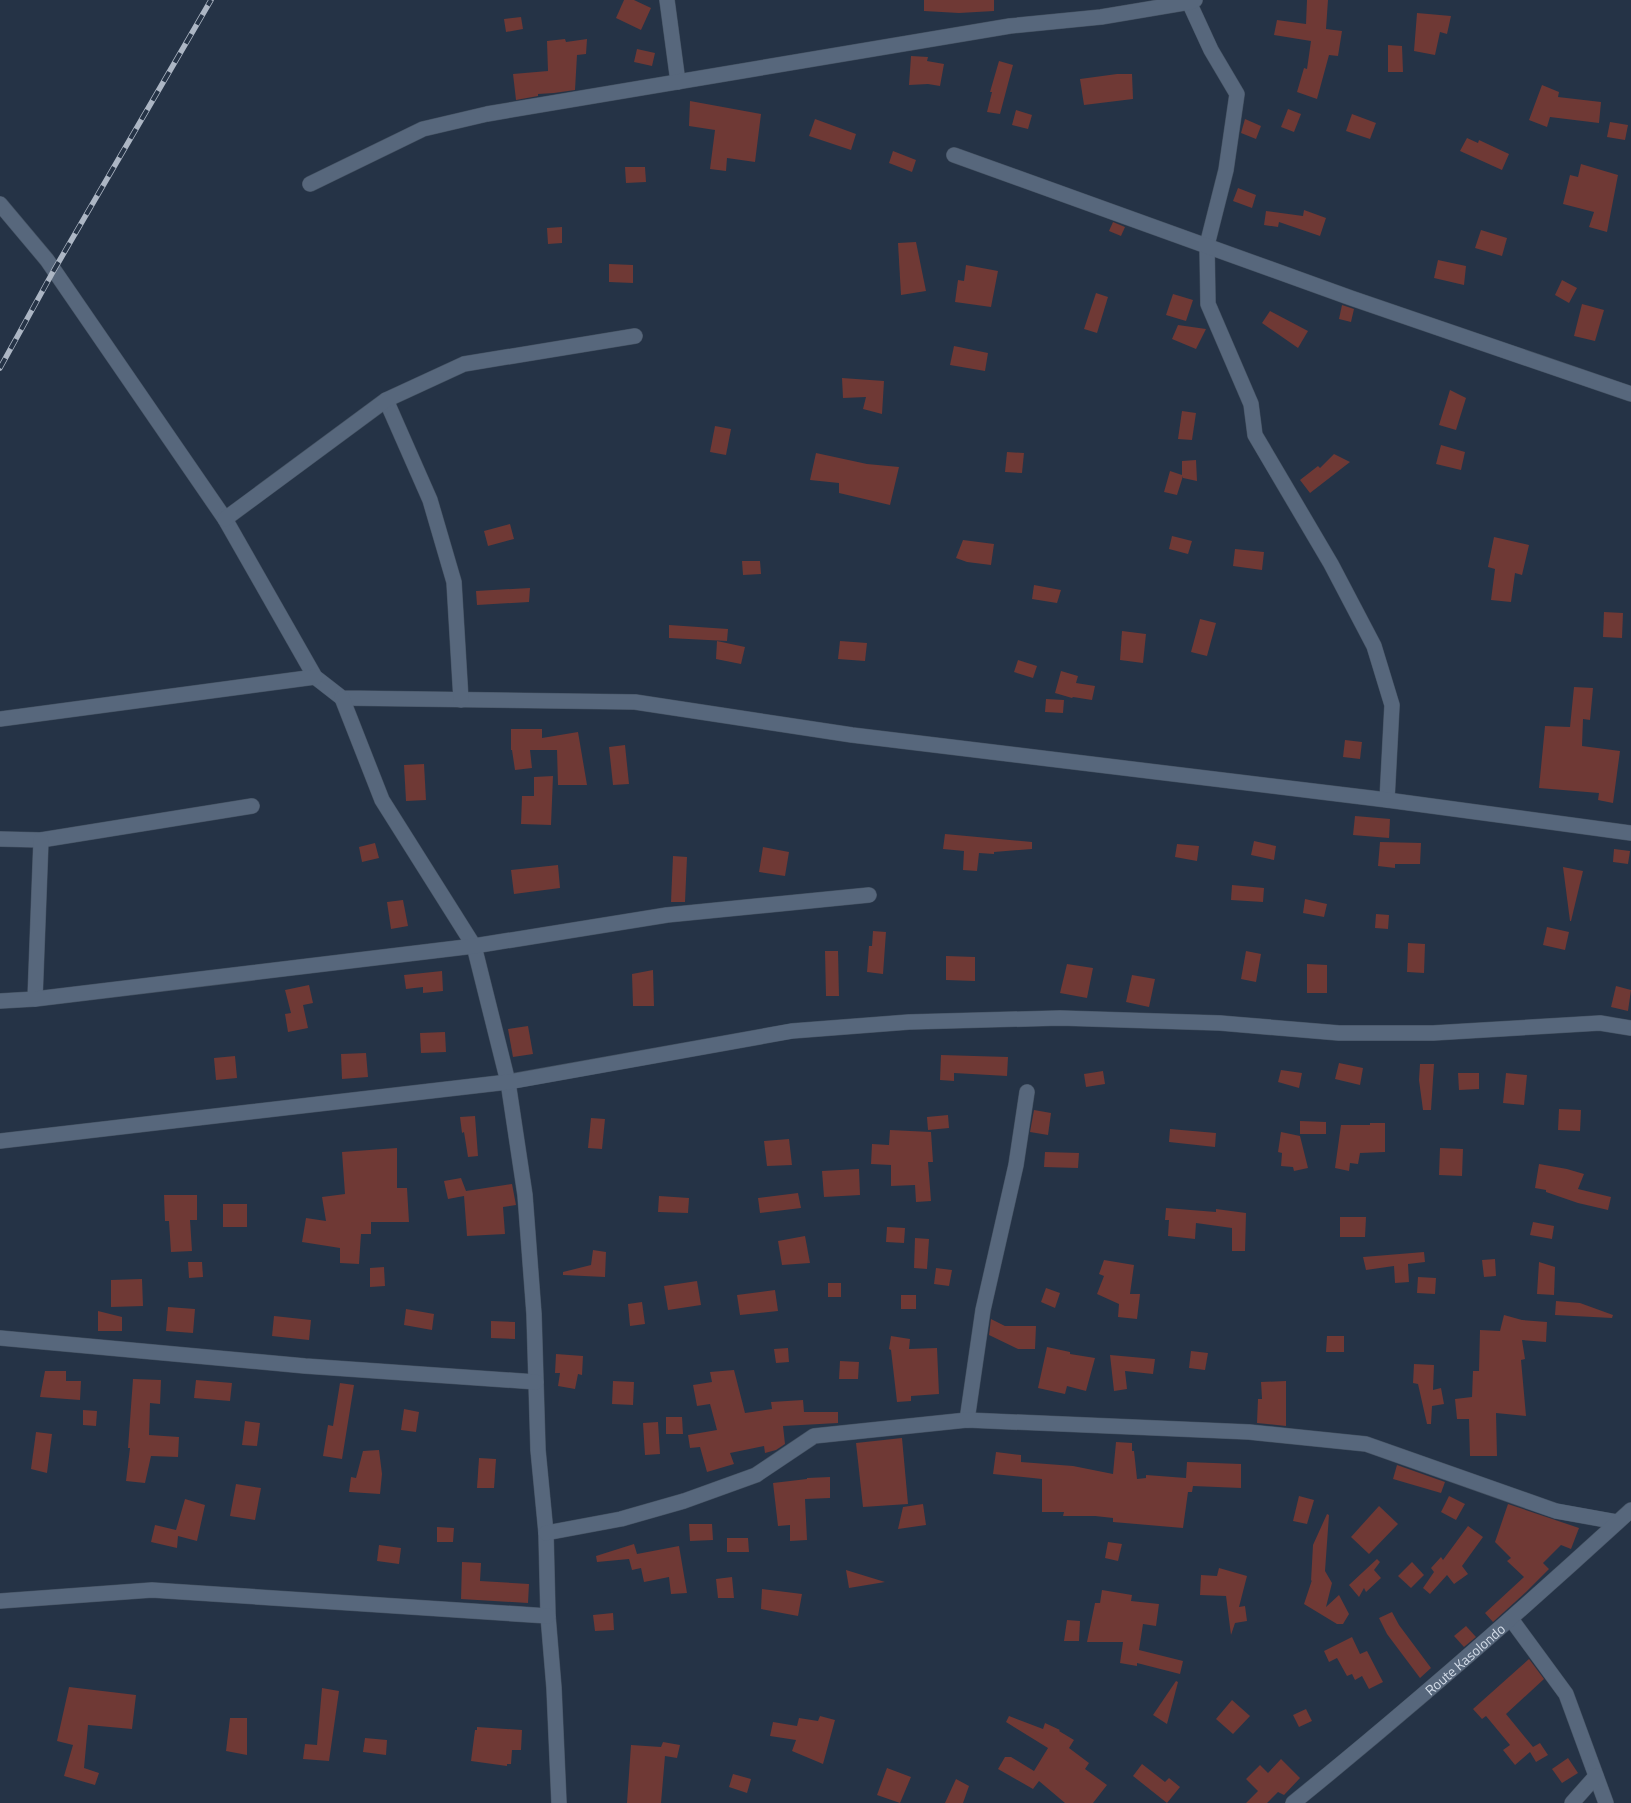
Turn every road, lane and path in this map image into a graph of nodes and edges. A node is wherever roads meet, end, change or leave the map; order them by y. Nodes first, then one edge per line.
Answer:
1 (667, 0) edge
2 (1191, 1) edge
3 (678, 82) junction
4 (954, 155) dead end
5 (310, 184) dead end
6 (0, 204) edge
7 (1207, 245) junction
8 (635, 336) dead end
9 (1631, 394) edge
10 (386, 400) junction
11 (225, 519) junction
12 (315, 676) junction
13 (342, 698) junction
14 (460, 700) junction
15 (0, 719) edge
16 (1387, 800) junction
17 (252, 806) dead end
18 (1631, 833) edge
19 (0, 839) edge
20 (41, 840) junction
21 (869, 896) dead end
22 (474, 946) junction
23 (35, 999) junction
24 (0, 1001) edge
25 (1631, 1028) edge
26 (508, 1082) junction
27 (1027, 1092) dead end
28 (0, 1141) edge
29 (0, 1338) edge
30 (536, 1382) junction
31 (967, 1420) junction
32 (1631, 1510) edge
33 (1617, 1522) junction
34 (546, 1534) junction
35 (0, 1601) edge
36 (548, 1616) junction
37 (1511, 1619) junction
38 (1596, 1776) junction
39 (559, 1803) edge
40 (1293, 1803) edge
41 (1572, 1803) edge
42 (1606, 1803) edge

1 - 3 street
2 - 3 street
2 - 7 street
3 - 5 street
4 - 7 street
6 - 11 street
7 - 9 street
7 - 16 street
8 - 10 street
10 - 11 street
10 - 14 street
11 - 12 street
12 - 13 street
12 - 15 street
13 - 14 street
13 - 22 street
14 - 16 street
16 - 18 street
17 - 20 street
19 - 20 street
20 - 23 street
21 - 22 street
22 - 23 street
22 - 26 street
23 - 24 street
25 - 26 street
26 - 28 street
26 - 30 street
27 - 31 street
29 - 30 street
30 - 34 street
31 - 33 street
31 - 34 street
32 - 33 street, Route Kasolondo
33 - 37 street, Route Kasolondo
34 - 36 street
35 - 36 street
36 - 39 street
37 - 38 street
37 - 40 street, Route Kasolondo
38 - 41 street
38 - 42 street

